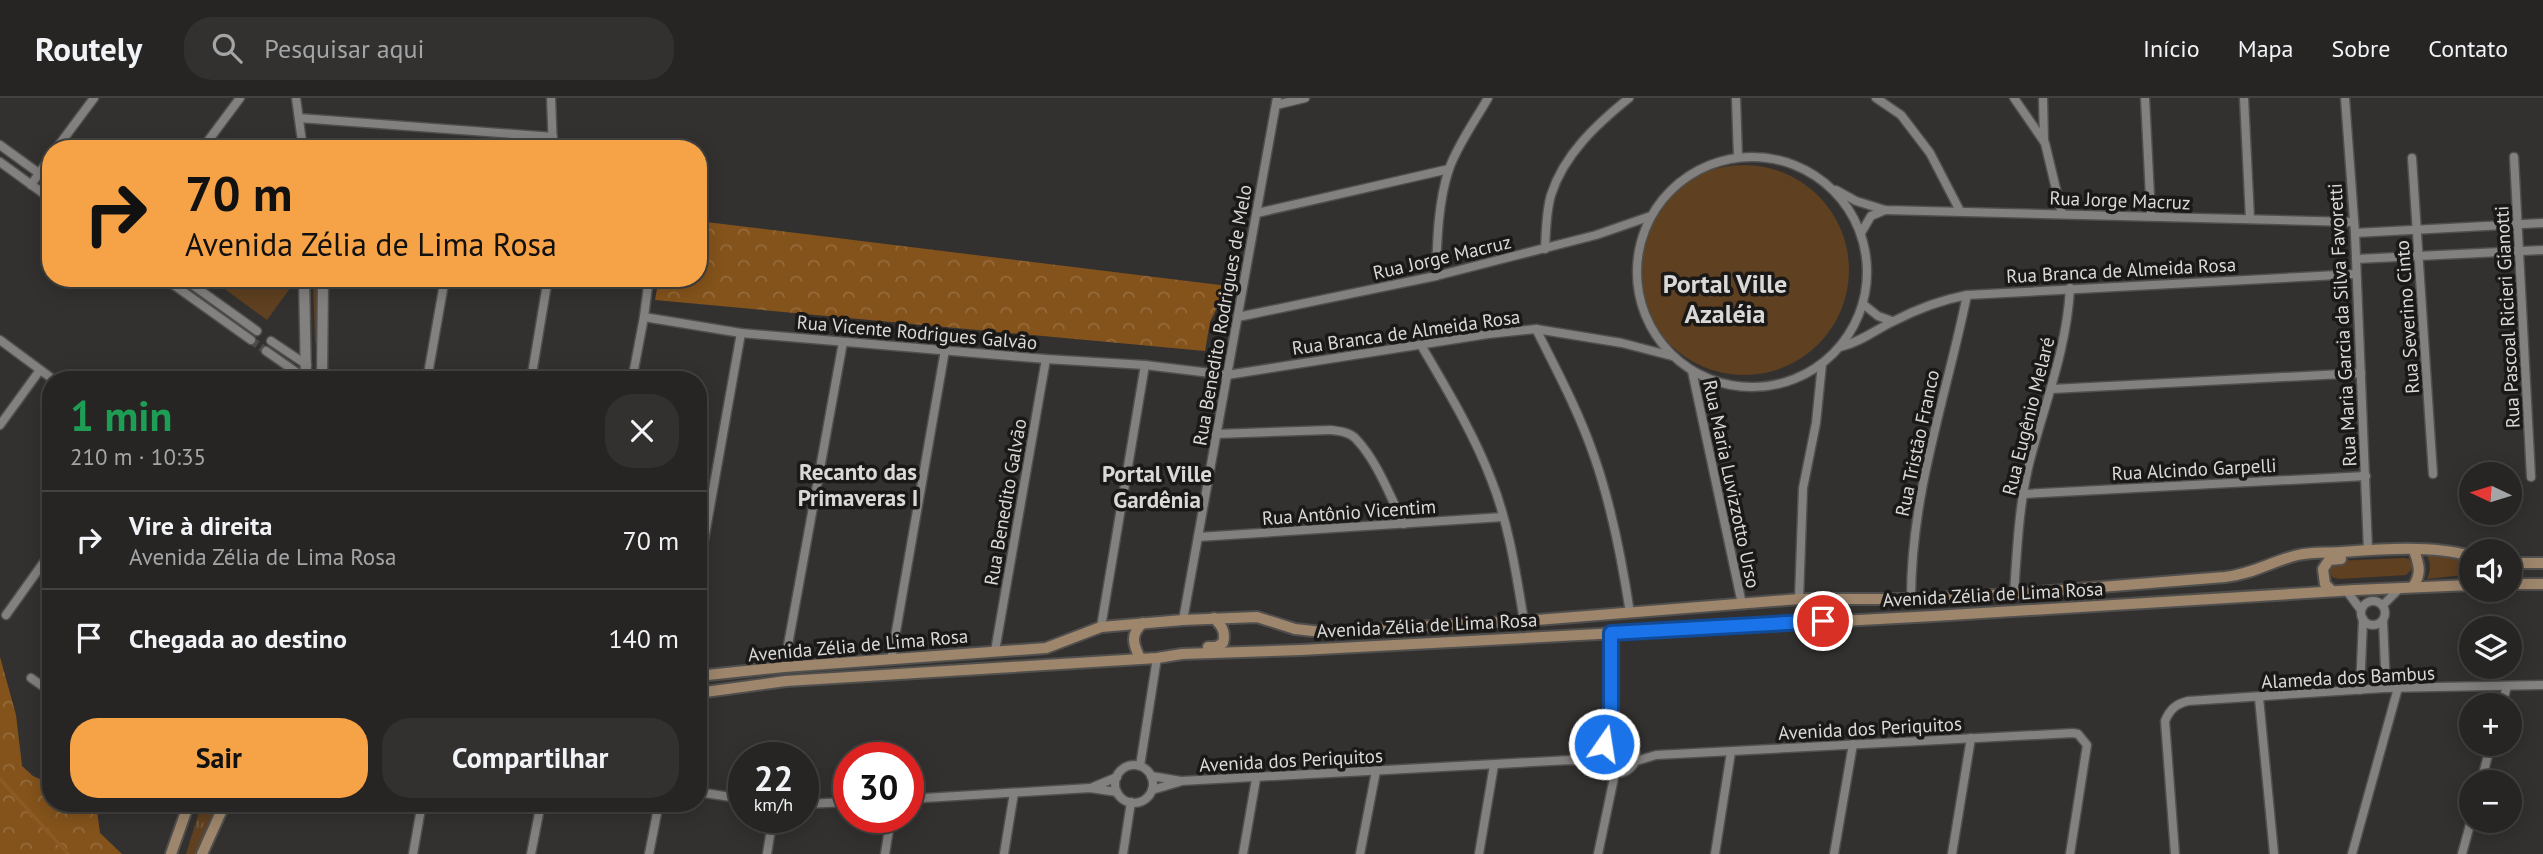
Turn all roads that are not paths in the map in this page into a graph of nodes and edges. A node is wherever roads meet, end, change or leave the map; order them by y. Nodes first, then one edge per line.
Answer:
1 (94, 98) edge
2 (240, 98) edge
3 (296, 98) edge
4 (551, 98) edge
5 (1305, 98) edge
6 (1488, 98) edge
7 (1629, 98) edge
8 (1736, 98) edge
9 (1876, 98) edge
10 (2014, 98) edge
11 (2043, 98) edge
12 (2145, 98) edge
13 (2244, 98) edge
14 (2345, 98) edge
15 (1277, 101) edge
16 (299, 118) junction
17 (553, 138) joint
18 (64, 140) edge
19 (209, 140) edge
20 (302, 140) edge
21 (2045, 143) junction
22 (0, 145) edge
23 (2514, 156) dead end
24 (1738, 157) junction
25 (2412, 158) dead end
26 (0, 162) edge
27 (42, 168) edge
28 (1449, 169) junction
29 (38, 173) junction
30 (42, 176) edge
31 (31, 184) junction
32 (1833, 189) junction
33 (42, 192) edge
34 (1885, 210) junction
35 (1960, 211) junction
36 (1257, 213) junction
37 (2062, 214) junction
38 (1651, 216) junction
39 (2151, 216) junction
40 (2250, 219) junction
41 (2354, 222) junction
42 (2543, 223) edge
43 (2517, 224) junction
44 (2417, 230) junction
45 (1861, 233) junction
46 (2355, 233) junction
47 (1545, 249) junction
48 (2543, 250) edge
49 (2519, 251) junction
50 (2418, 256) junction
51 (2356, 259) junction
52 (2356, 274) junction
53 (1436, 276) junction
54 (176, 287) edge
55 (195, 287) edge
56 (305, 287) edge
57 (323, 287) edge
58 (443, 287) edge
59 (546, 287) edge
60 (648, 287) edge
61 (2070, 288) junction
62 (1967, 295) junction
63 (1863, 303) junction
64 (231, 313) junction
65 (644, 317) junction
66 (1238, 317) junction
67 (1892, 321) junction
68 (225, 322) junction
69 (1651, 327) joint
70 (1536, 329) junction
71 (257, 331) tunnel mouth
72 (741, 333) junction
73 (0, 340) edge
74 (251, 340) tunnel mouth
75 (843, 342) junction
76 (1421, 345) junction
77 (1840, 348) junction
78 (945, 350) junction
79 (1672, 356) junction
80 (1046, 359) junction
81 (1822, 364) junction
82 (1145, 365) junction
83 (40, 370) joint
84 (303, 371) edge
85 (306, 371) edge
86 (312, 371) edge
87 (315, 371) edge
88 (428, 371) edge
89 (532, 371) edge
90 (634, 371) edge
91 (1692, 371) junction
92 (2361, 373) junction
93 (1227, 376) junction
94 (2052, 389) junction
95 (0, 425) edge
96 (1216, 434) junction
97 (2433, 474) dead end
98 (2366, 476) junction
99 (2531, 477) dead end
100 (2023, 494) junction
101 (1503, 517) junction
102 (707, 524) edge
103 (1404, 524) junction
104 (1198, 537) junction
105 (2368, 550) junction
106 (2414, 550) junction
107 (2459, 553) edge
108 (2522, 563) edge
109 (2543, 563) edge
110 (42, 565) edge
111 (2543, 583) edge
112 (2522, 584) edge
113 (2459, 585) edge
114 (2413, 587) junction
115 (2400, 588) junction
116 (2346, 590) junction
117 (2332, 591) junction
118 (2014, 594) junction
119 (1799, 599) junction
120 (1911, 599) junction
121 (1742, 604) junction
122 (2383, 605) junction
123 (1630, 613) junction
124 (6, 615) dead end
125 (2362, 615) junction
126 (1214, 618) junction
127 (1183, 620) junction
128 (1524, 621) junction
129 (2383, 621) junction
130 (1143, 623) junction
131 (1101, 627) junction
132 (1611, 633) junction
133 (995, 651) junction
134 (1182, 654) junction
135 (1157, 658) junction
136 (1140, 659) junction
137 (891, 660) junction
138 (784, 667) junction
139 (707, 675) edge
140 (31, 678) dead end
141 (2543, 685) edge
142 (42, 686) edge
143 (2507, 686) junction
144 (2386, 688) junction
145 (2398, 688) junction
146 (2360, 690) junction
147 (707, 692) edge
148 (2505, 693) edge
149 (2259, 698) junction
150 (1611, 738) junction
151 (1971, 738) junction
152 (1853, 744) junction
153 (1601, 748) junction
154 (1636, 750) junction
155 (1731, 752) junction
156 (1657, 755) junction
157 (1570, 760) junction
158 (1636, 761) junction
159 (1602, 763) junction
160 (1494, 765) junction
161 (1140, 766) junction
162 (1376, 771) junction
163 (1615, 773) junction
164 (1152, 776) junction
165 (1117, 777) junction
166 (1256, 779) junction
167 (1181, 781) junction
168 (1090, 788) junction
169 (1152, 790) junction
170 (1118, 792) junction
171 (707, 793) edge
172 (1014, 793) junction
173 (728, 797) edge
174 (924, 798) edge
175 (1131, 802) junction
176 (184, 812) edge
177 (221, 812) edge
178 (420, 812) edge
179 (539, 812) edge
180 (657, 812) edge
181 (770, 833) edge
182 (888, 833) edge
183 (2468, 833) edge
184 (171, 854) edge
185 (202, 854) edge
186 (413, 854) edge
187 (531, 854) edge
188 (649, 854) edge
189 (766, 854) edge
190 (885, 854) edge
191 (1004, 854) edge
192 (1123, 854) edge
193 (1243, 854) edge
194 (1360, 854) edge
195 (1479, 854) edge
196 (1598, 854) edge
197 (1715, 854) edge
198 (1834, 854) edge
199 (1952, 854) edge
200 (2070, 854) edge
201 (2175, 854) edge
202 (2274, 854) edge
203 (2352, 854) edge
204 (2462, 854) edge

1 - 18 street
2 - 19 street
3 - 16 street
4 - 17 street
5 - 15 street
6 - 28 street
7 - 47 street
8 - 24 street
9 - 35 street
10 - 21 street
11 - 21 street
12 - 39 street
13 - 40 street
14 - 41 street, Rua Maria Garcia da Silva Favoretti
15 - 36 street, Rua Benedito Rodrigues de Melo
16 - 17 street
16 - 20 street
21 - 37 street
22 - 29 street
23 - 43 street, Rua Pascoal Ricieri Gianotti
24 - 32 street, Rua Jorge Macruz
24 - 38 street, Rua Jorge Macruz
25 - 44 street, Rua Severino Cinto
26 - 31 street
27 - 29 street
28 - 36 street
28 - 53 street
29 - 30 street
29 - 31 street
31 - 33 street
32 - 34 street, Rua Jorge Macruz
32 - 45 street, Rua Jorge Macruz
34 - 35 street, Rua Jorge Macruz
34 - 45 street
35 - 37 street, Rua Jorge Macruz
36 - 66 street, Rua Benedito Rodrigues de Melo
37 - 39 street, Rua Jorge Macruz
38 - 47 street, Rua Jorge Macruz
38 - 69 street, Rua Jorge Macruz
39 - 40 street, Rua Jorge Macruz
40 - 41 street, Rua Jorge Macruz
41 - 46 street, Rua Maria Garcia da Silva Favoretti
42 - 43 street
43 - 44 street
43 - 49 street, Rua Pascoal Ricieri Gianotti
44 - 46 street
44 - 50 street, Rua Severino Cinto
45 - 63 street
46 - 51 street, Rua Maria Garcia da Silva Favoretti
47 - 53 street, Rua Jorge Macruz
48 - 49 street
49 - 50 street
49 - 99 street, Rua Pascoal Ricieri Gianotti
50 - 51 street
50 - 97 street, Rua Severino Cinto
51 - 52 street, Rua Maria Garcia da Silva Favoretti
52 - 61 street, Rua Branca de Almeida Rosa
52 - 92 street, Rua Maria Garcia da Silva Favoretti
53 - 66 street, Rua Jorge Macruz
54 - 68 street
55 - 64 street
56 - 86 street
57 - 87 street
58 - 88 street
59 - 89 street
60 - 65 street
61 - 62 street, Rua Branca de Almeida Rosa
61 - 94 street, Rua Eugênio Melaré
62 - 67 street, Rua Branca de Almeida Rosa
62 - 120 street, Rua Tristão Franco
63 - 67 street
63 - 77 street, Rua Branca de Almeida Rosa
64 - 68 street
64 - 71 street
65 - 72 street, Rua Vicente Rodrigues Galvão
65 - 90 street
66 - 93 street, Rua Benedito Rodrigues de Melo
67 - 77 street, Rua Branca de Almeida Rosa
68 - 74 street
69 - 79 street, Rua Branca de Almeida Rosa
70 - 76 street, Rua Branca de Almeida Rosa
70 - 79 street, Rua Branca de Almeida Rosa
70 - 123 street
72 - 75 street, Rua Vicente Rodrigues Galvão
72 - 102 street
73 - 83 street
75 - 78 street, Rua Vicente Rodrigues Galvão
75 - 138 street
76 - 93 street, Rua Branca de Almeida Rosa
76 - 101 street
77 - 81 street, Rua Branca de Almeida Rosa
78 - 80 street, Rua Vicente Rodrigues Galvão
78 - 137 street
79 - 91 street, Rua Branca de Almeida Rosa
80 - 82 street, Rua Vicente Rodrigues Galvão
80 - 133 street, Rua Benedito Galvão
81 - 91 street, Rua Branca de Almeida Rosa
81 - 119 street
82 - 93 street, Rua Vicente Rodrigues Galvão
82 - 131 street
83 - 95 street
84 - 85 street
91 - 121 street, Rua Maria Luvizzotto Urso
92 - 94 street
92 - 98 street, Rua Maria Garcia da Silva Favoretti
93 - 96 street, Rua Benedito Rodrigues de Melo
94 - 100 street, Rua Eugênio Melaré
96 - 103 street
96 - 104 street, Rua Benedito Rodrigues de Melo
98 - 100 street, Rua Alcindo Garpelli
98 - 105 street, Rua Maria Garcia da Silva Favoretti
100 - 118 street, Rua Eugênio Melaré
101 - 103 street, Rua Antônio Vicentim
101 - 128 street
103 - 104 street, Rua Antônio Vicentim
104 - 127 street, Rua Benedito Rodrigues de Melo
105 - 106 main road, Avenida Zélia de Lima Rosa
105 - 117 main road
105 - 118 main road, Avenida Zélia de Lima Rosa
106 - 107 main road, Avenida Zélia de Lima Rosa
106 - 114 main road
108 - 109 main road
110 - 124 street
111 - 112 main road
113 - 114 main road, Avenida Zélia de Lima Rosa
114 - 115 main road, Avenida Zélia de Lima Rosa
115 - 116 main road, Avenida Zélia de Lima Rosa
115 - 122 street
116 - 117 main road, Avenida Zélia de Lima Rosa
116 - 125 street
117 - 132 main road, Avenida Zélia de Lima Rosa
118 - 120 main road, Avenida Zélia de Lima Rosa
119 - 120 main road, Avenida Zélia de Lima Rosa
119 - 121 main road, Avenida Zélia de Lima Rosa
121 - 123 main road, Avenida Zélia de Lima Rosa
122 - 125 street
122 - 129 street
123 - 128 main road, Avenida Zélia de Lima Rosa
125 - 129 street
125 - 146 street
126 - 127 main road, Avenida Zélia de Lima Rosa
126 - 128 main road, Avenida Zélia de Lima Rosa
126 - 134 main road, Avenida Zélia de Lima Rosa
127 - 130 main road, Avenida Zélia de Lima Rosa
129 - 144 street
130 - 131 main road, Avenida Zélia de Lima Rosa
130 - 136 main road
131 - 133 main road, Avenida Zélia de Lima Rosa
132 - 134 main road, Avenida Zélia de Lima Rosa
132 - 150 street
133 - 137 main road, Avenida Zélia de Lima Rosa
134 - 135 main road, Avenida Zélia de Lima Rosa
135 - 136 main road, Avenida Zélia de Lima Rosa
135 - 161 street
136 - 147 main road, Avenida Zélia de Lima Rosa
137 - 138 main road, Avenida Zélia de Lima Rosa
138 - 139 main road, Avenida Zélia de Lima Rosa
140 - 142 street
141 - 143 street, Alameda dos Bambus
143 - 145 street, Alameda dos Bambus
143 - 148 street
144 - 145 street, Alameda dos Bambus
144 - 146 street, Alameda dos Bambus
145 - 203 street
146 - 149 street, Alameda dos Bambus
149 - 201 street, Alameda dos Bambus
149 - 202 street
150 - 153 street
150 - 154 street
151 - 152 street, Avenida dos Periquitos
151 - 199 street
151 - 200 street, Avenida dos Periquitos
152 - 155 street, Avenida dos Periquitos
152 - 198 street
153 - 157 street
153 - 159 street
154 - 156 street
154 - 158 street
155 - 156 street, Avenida dos Periquitos
155 - 197 street
156 - 158 street
157 - 159 street
157 - 160 street, Avenida dos Periquitos
158 - 163 street
159 - 163 street
160 - 162 street, Avenida dos Periquitos
160 - 195 street
161 - 164 street
161 - 165 street
162 - 166 street, Avenida dos Periquitos
162 - 194 street
163 - 196 street
164 - 167 street
164 - 169 street
165 - 168 street
165 - 170 street
166 - 167 street, Avenida dos Periquitos
166 - 193 street
167 - 169 street
168 - 170 street
168 - 172 street
169 - 175 street
170 - 175 street
171 - 173 street
172 - 174 street
172 - 191 street
175 - 192 street
176 - 184 main road
177 - 185 main road
178 - 186 street
179 - 187 street
180 - 188 street
181 - 189 street
182 - 190 street
183 - 204 street

